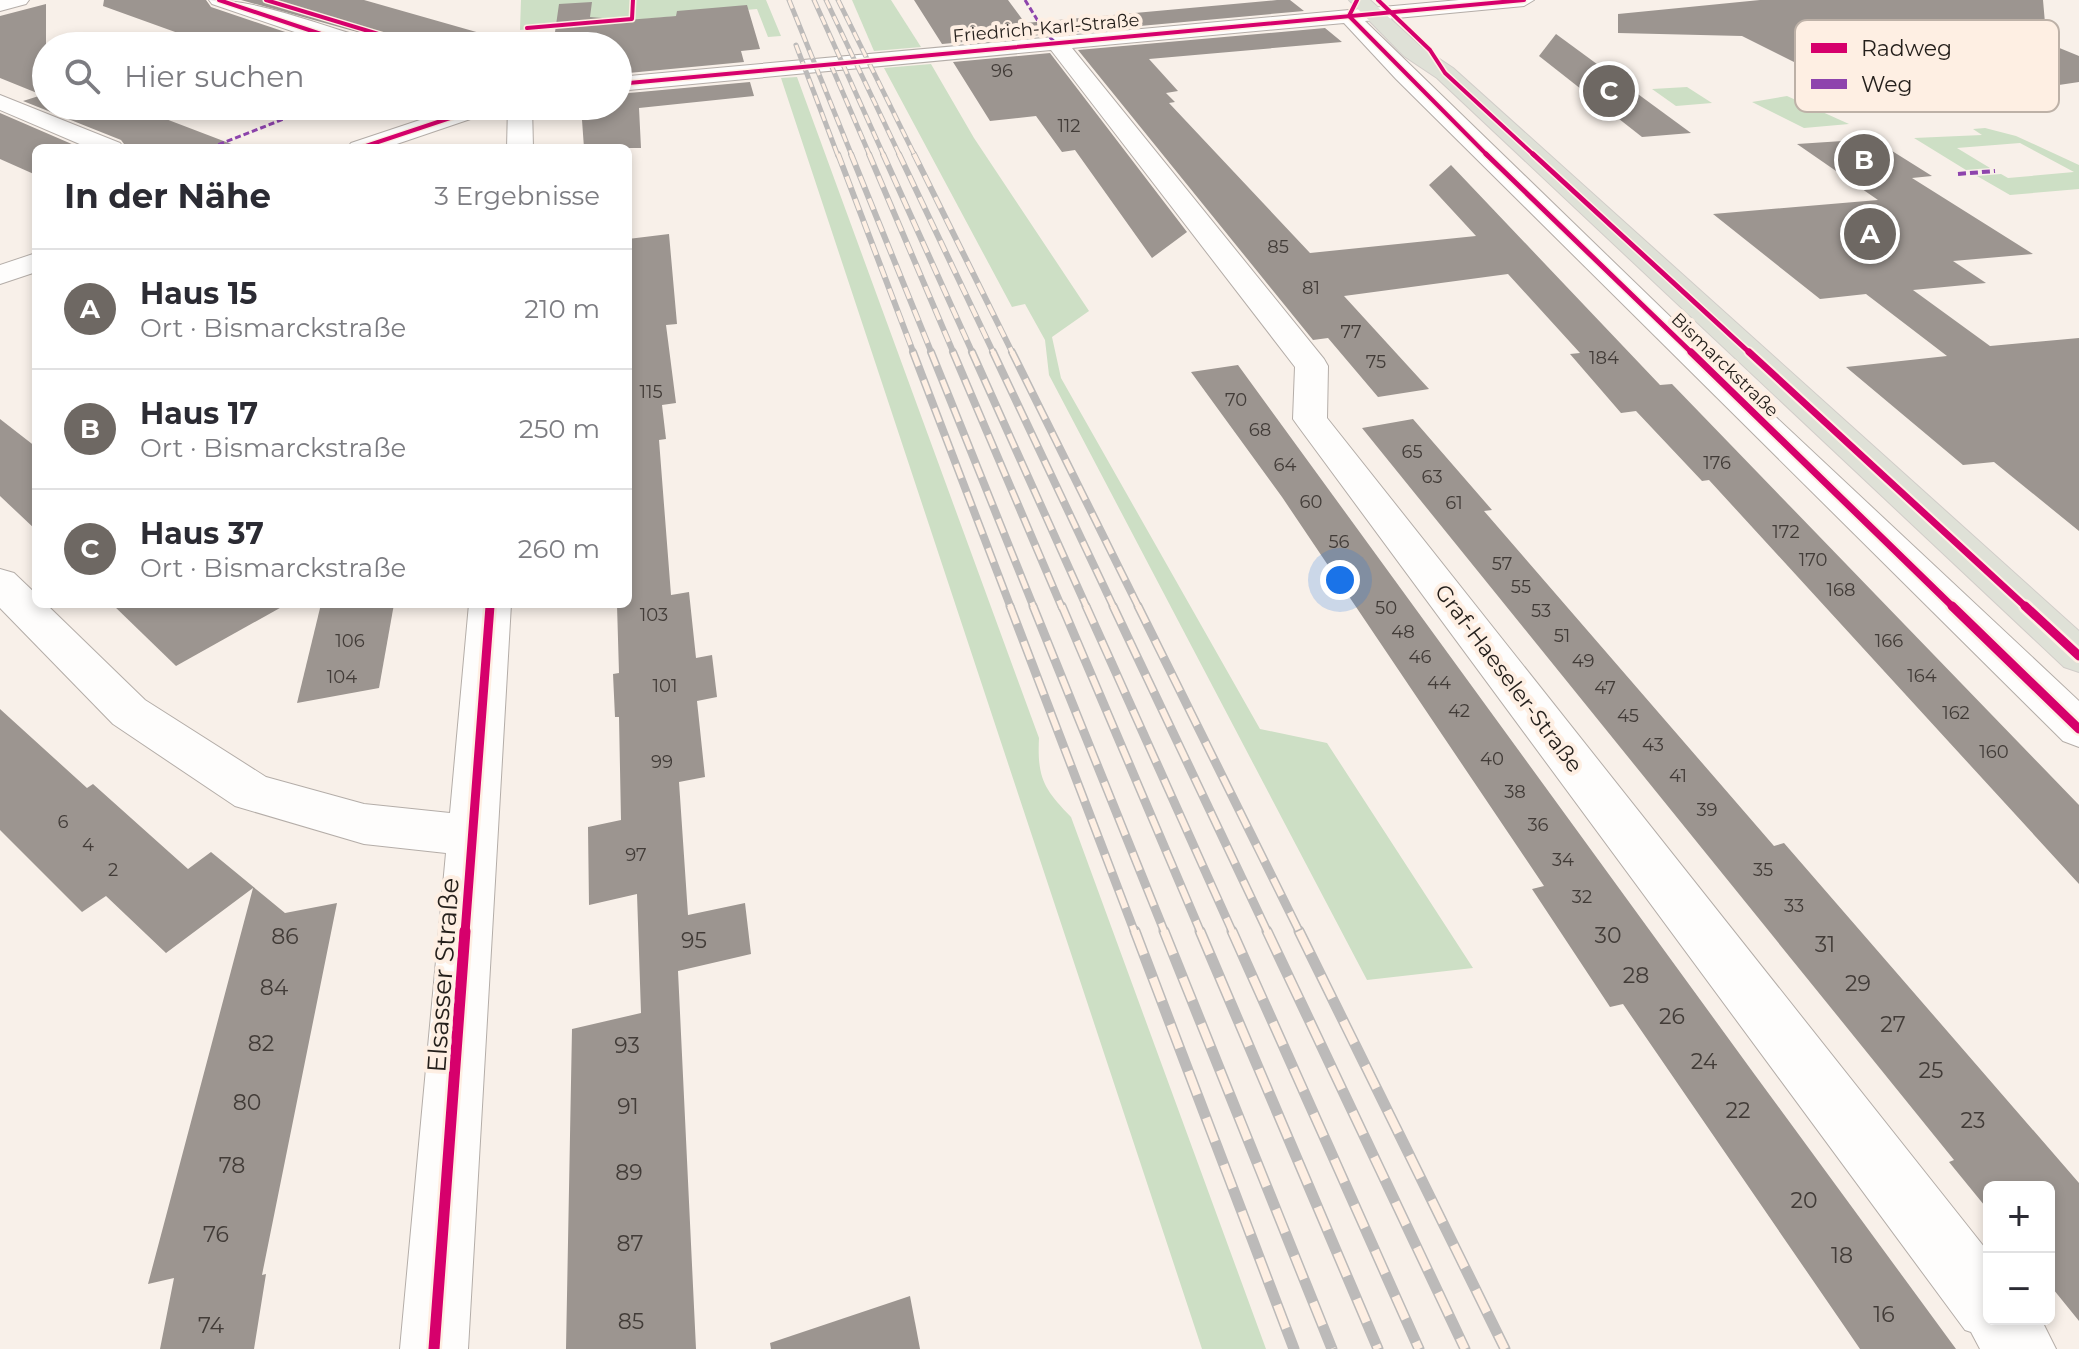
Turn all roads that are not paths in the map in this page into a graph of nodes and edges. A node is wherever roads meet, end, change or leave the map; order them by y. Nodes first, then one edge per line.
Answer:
1 (19, 0) edge
2 (219, 0) edge
3 (1524, 0) edge
4 (0, 5) edge
5 (1367, 10) edge
6 (315, 32) edge
7 (1057, 44) junction
8 (632, 83) edge
9 (0, 102) edge
10 (32, 115) edge
11 (43, 120) edge
12 (444, 120) edge
13 (520, 120) edge
14 (101, 144) edge
15 (372, 144) edge
16 (520, 144) edge
17 (32, 263) edge
18 (0, 275) edge
19 (0, 583) edge
20 (490, 608) edge
21 (2079, 656) edge
22 (2079, 729) edge
23 (474, 836) junction
24 (1983, 1298) edge
25 (2004, 1325) edge
26 (434, 1349) edge
27 (2022, 1349) edge

1 - 4 street
2 - 6 street
3 - 5 street, Friedrich-Karl-Straße
5 - 7 street, Friedrich-Karl-Straße
5 - 21 main road, Bismarckstraße
5 - 22 street, Bismarckstraße
7 - 8 street, Friedrich-Karl-Straße
7 - 24 street, Graf-Haeseler-Straße
9 - 10 street
11 - 14 street
12 - 15 street
13 - 16 street
17 - 18 street
19 - 23 street
20 - 23 street, Elsasser Straße
23 - 26 street, Elsasser Straße
25 - 27 street

